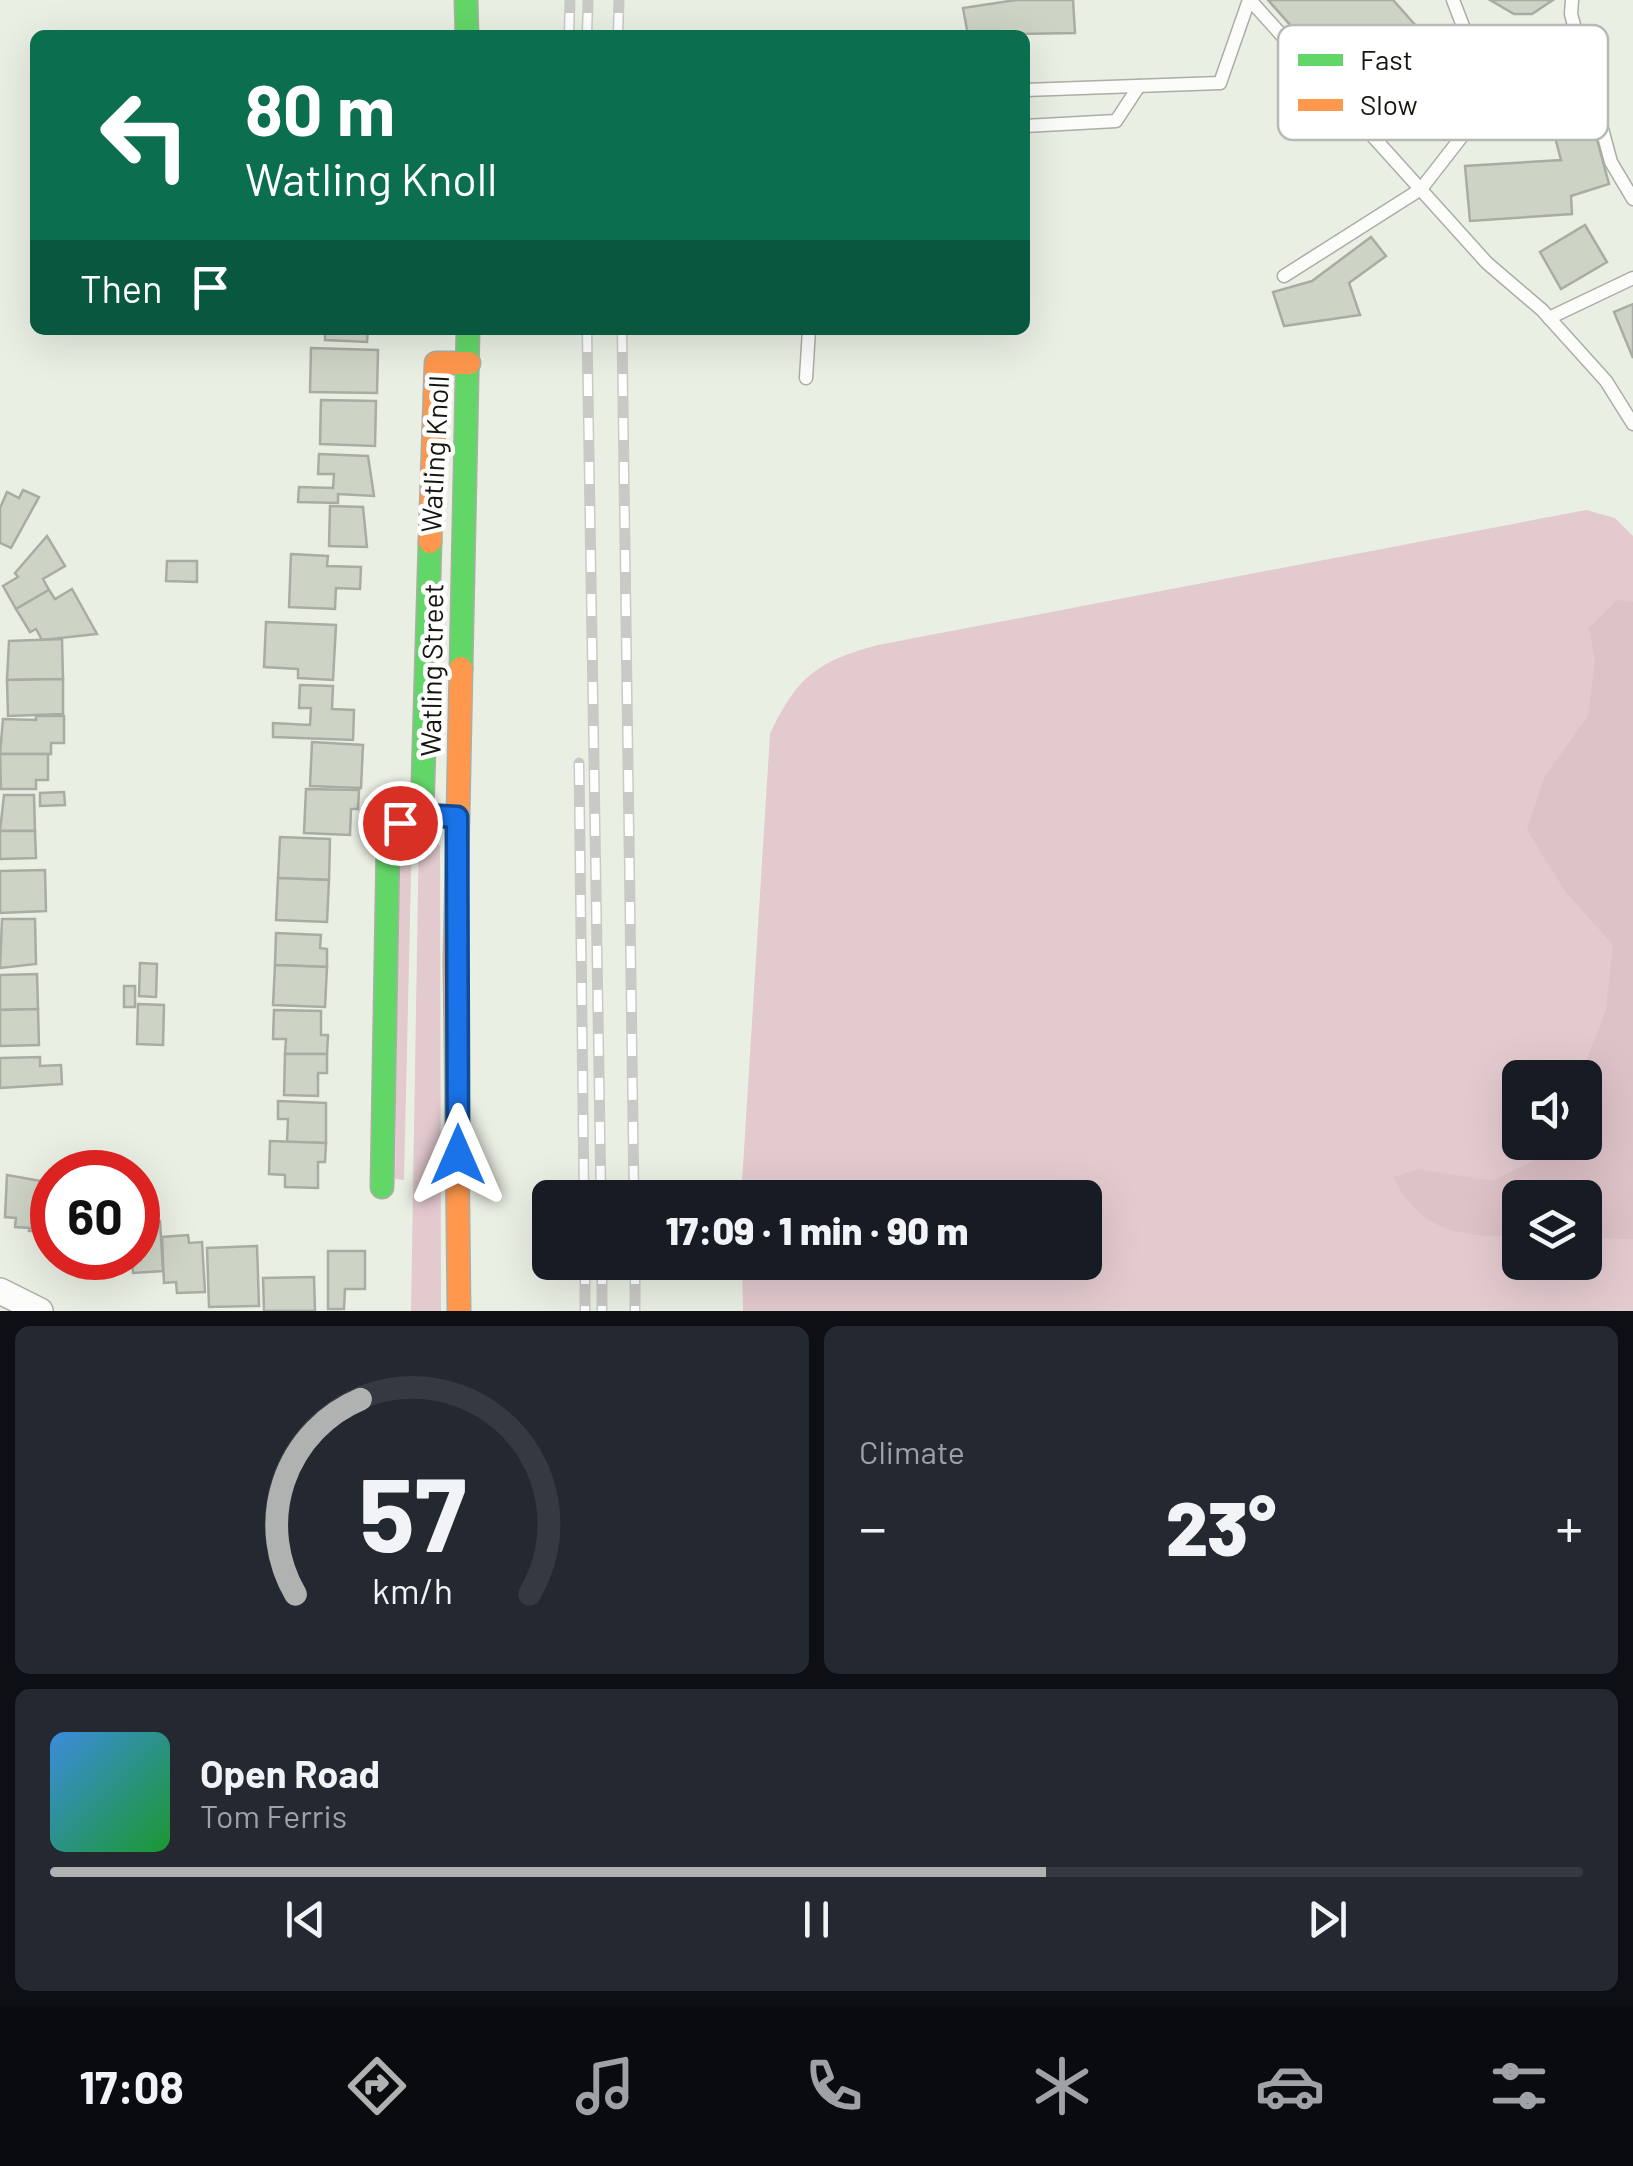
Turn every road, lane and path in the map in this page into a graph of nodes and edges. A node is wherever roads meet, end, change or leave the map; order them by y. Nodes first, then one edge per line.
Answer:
1 (466, 0) edge
2 (1249, 0) edge
3 (1453, 0) edge
4 (1572, 0) edge
5 (1462, 25) edge
6 (1574, 25) edge
7 (466, 30) edge
8 (1278, 32) edge
9 (1139, 86) junction
10 (1030, 90) edge
11 (1030, 126) edge
12 (1376, 140) edge
13 (1460, 140) edge
14 (1605, 140) edge
15 (1421, 189) junction
16 (1633, 199) edge
17 (1284, 276) dead end
18 (1633, 278) edge
19 (1549, 318) junction
20 (468, 335) edge
21 (809, 335) edge
22 (469, 364) junction
23 (806, 378) dead end
24 (1633, 424) edge
25 (422, 815) junction
26 (457, 817) junction
27 (382, 1186) dead end
28 (0, 1291) edge
29 (40, 1311) edge
30 (460, 1311) edge

1 - 7 main road
2 - 8 lane
2 - 9 lane
3 - 5 lane
4 - 6 lane
9 - 10 lane
9 - 11 lane
12 - 15 lane
13 - 15 lane
14 - 16 lane
15 - 17 lane
15 - 19 lane
18 - 19 lane
19 - 24 lane
20 - 22 main road, Watling Street
21 - 23 lane
22 - 25 main road, Watling Knoll
22 - 26 main road, Watling Street
25 - 26 street
25 - 27 main road
26 - 30 main road, Watling Street
28 - 29 street

